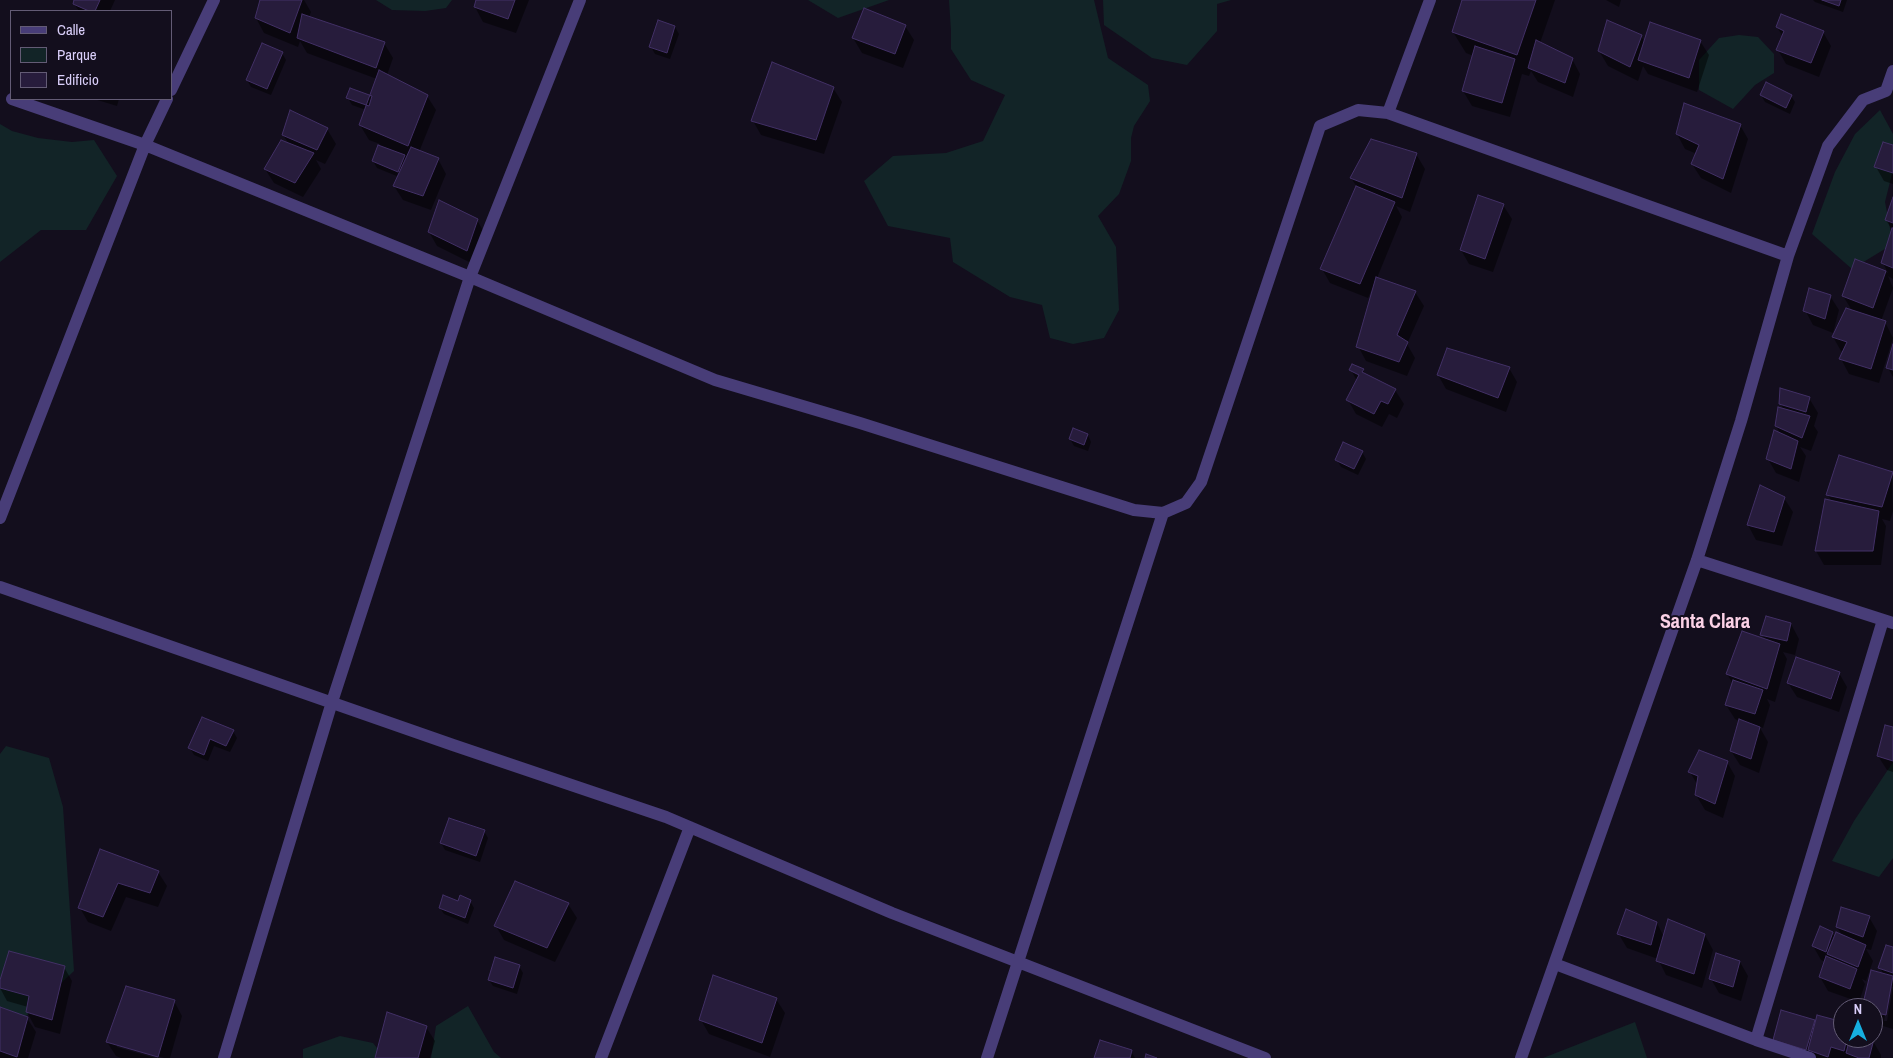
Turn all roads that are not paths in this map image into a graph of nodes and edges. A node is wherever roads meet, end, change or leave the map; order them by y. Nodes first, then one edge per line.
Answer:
1 (214, 0) edge
2 (580, 0) edge
3 (1430, 0) edge
4 (1893, 72) edge
5 (172, 88) edge
6 (1890, 92) edge
7 (15, 100) edge
8 (167, 100) edge
9 (1388, 113) junction
10 (145, 145) junction
11 (1788, 256) junction
12 (470, 277) junction
13 (1163, 513) junction
14 (0, 518) edge
15 (1697, 560) junction
16 (0, 586) edge
17 (1888, 621) edge
18 (332, 702) junction
19 (690, 827) junction
20 (1019, 963) junction
21 (1555, 964) junction
22 (1756, 1040) junction
23 (224, 1058) edge
24 (600, 1058) edge
25 (986, 1058) edge
26 (1265, 1058) edge
27 (1521, 1058) edge
28 (1810, 1058) edge

1 - 5 street
2 - 12 street
3 - 9 street
4 - 6 street
6 - 11 street
7 - 10 street
8 - 10 street
9 - 11 street
9 - 13 street
10 - 12 street
10 - 14 street
11 - 15 street
12 - 13 street
12 - 18 street
13 - 20 street
15 - 17 street
15 - 21 street
16 - 18 street
17 - 22 street
18 - 19 street
18 - 23 street
19 - 20 street
19 - 24 street
20 - 25 street
20 - 26 street
21 - 22 street
21 - 27 street
22 - 28 street

